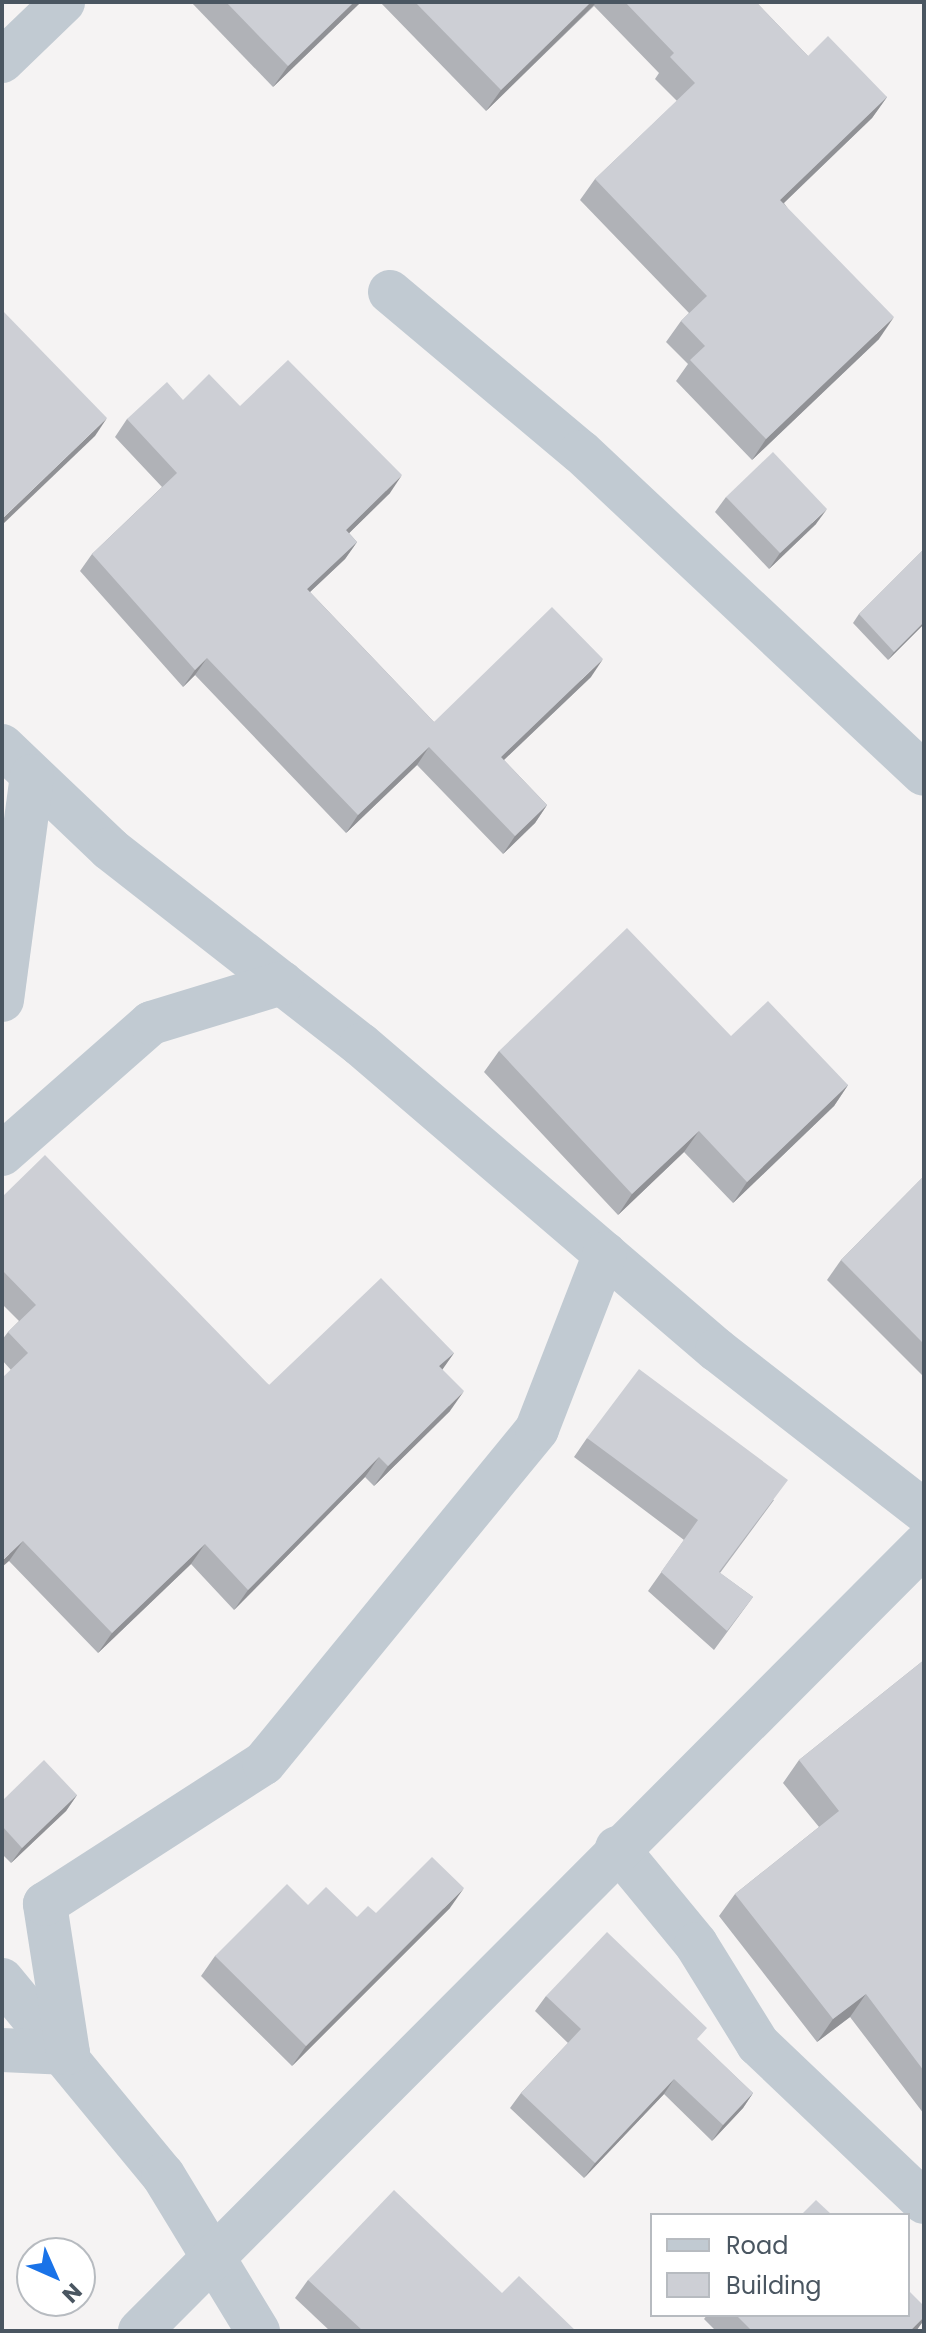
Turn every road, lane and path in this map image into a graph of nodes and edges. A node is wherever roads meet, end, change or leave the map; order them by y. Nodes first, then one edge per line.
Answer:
1 (63, 2) edge
2 (2, 61) edge
3 (390, 292) dead end
4 (17, 761) edge
5 (924, 774) edge
6 (282, 983) junction
7 (2, 1000) edge
8 (2, 1154) edge
9 (605, 1254) junction
10 (924, 1511) edge
11 (924, 1545) edge
12 (617, 1848) junction
13 (2, 1980) edge
14 (2, 2050) edge
15 (68, 2053) junction
16 (924, 2202) edge
17 (216, 2256) junction
18 (140, 2331) edge
19 (258, 2331) edge

1 - 2 street
3 - 5 street
4 - 6 street
4 - 7 street
6 - 8 street
6 - 9 street
9 - 10 street
9 - 15 street
11 - 12 street
12 - 16 street
12 - 17 street
13 - 15 street
14 - 15 street
15 - 17 street
17 - 18 street
17 - 19 street

